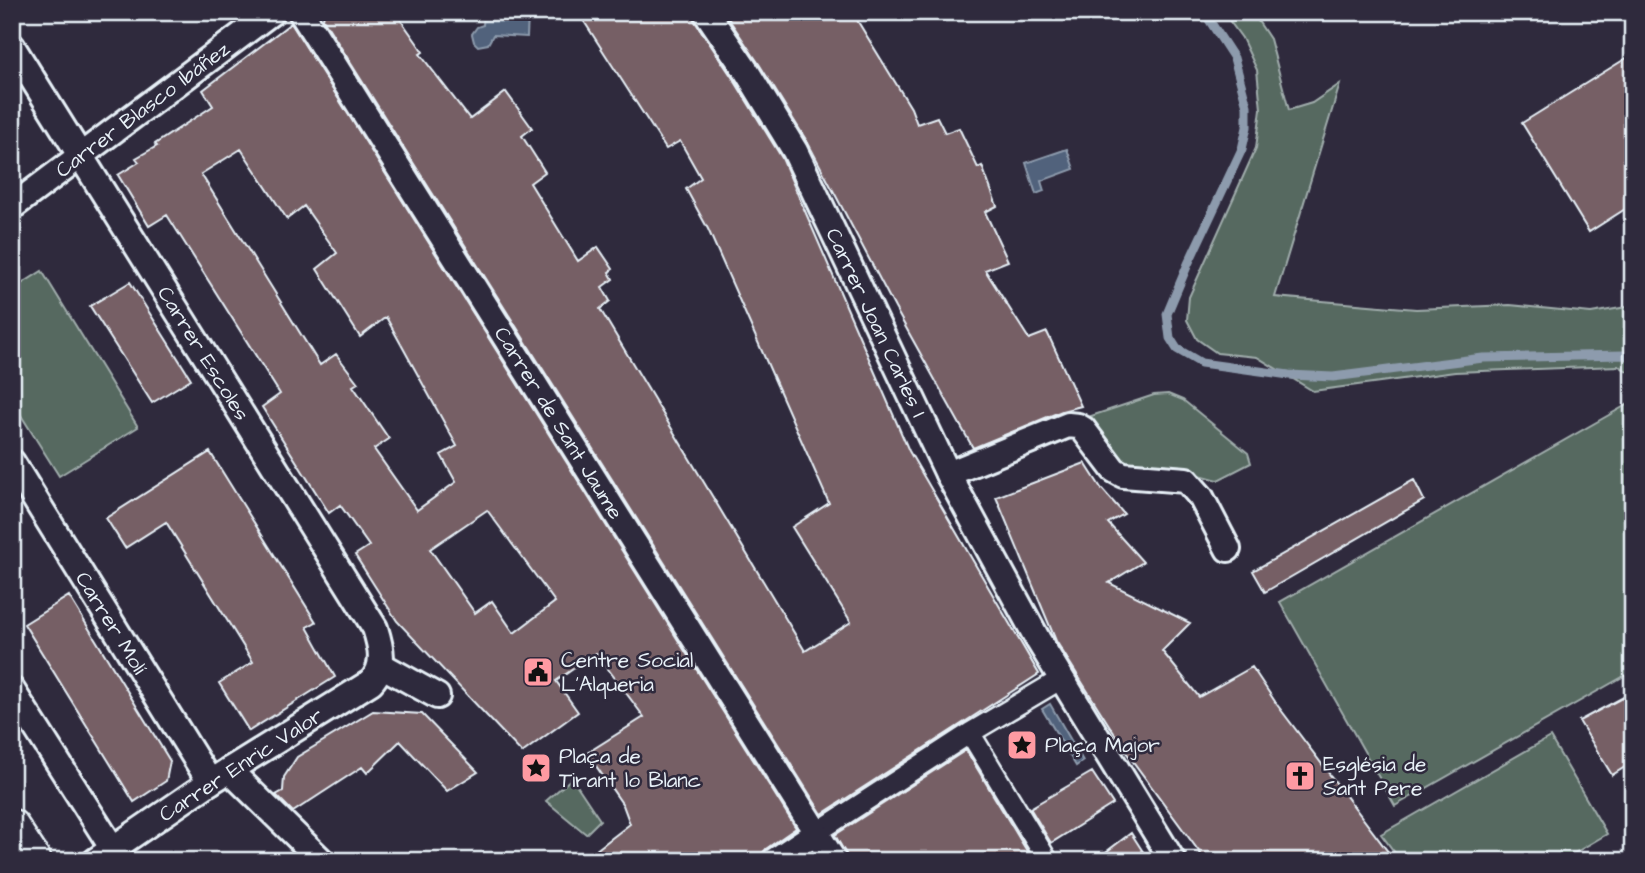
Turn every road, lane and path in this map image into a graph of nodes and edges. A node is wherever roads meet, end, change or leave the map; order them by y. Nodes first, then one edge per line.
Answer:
1 (272, 12) edge
2 (301, 12) edge
3 (706, 12) edge
4 (12, 46) edge
5 (81, 156) junction
6 (12, 207) edge
7 (12, 462) edge
8 (948, 474) junction
9 (1228, 549) dead end
10 (381, 665) junction
11 (1061, 679) junction
12 (12, 690) edge
13 (437, 696) dead end
14 (965, 736) junction
15 (220, 776) junction
16 (12, 826) edge
17 (816, 832) junction
18 (109, 857) edge
19 (35, 861) edge
20 (322, 861) edge
21 (774, 861) edge
22 (834, 861) edge
23 (1041, 861) edge
24 (1173, 861) edge

1 - 5 street, Carrer Blasco Ibáñez
2 - 17 street, Carrer de Sant Jaume
3 - 8 street, Carrer Joan Carles I
4 - 5 street, Carrer Escoles
5 - 6 street, Carrer Blasco Ibáñez
5 - 10 street, Carrer Escoles
7 - 15 street, Carrer Molí
8 - 9 street
8 - 11 street, Carrer Joan Carles I
10 - 13 street
10 - 15 street, Carrer Enric Valor
11 - 14 street
11 - 24 street, Carrer Joan Carles I
12 - 18 street
14 - 17 street
14 - 23 street
15 - 18 street, Carrer Enric Valor
15 - 20 street, Carrer Molí
16 - 19 street
17 - 21 street
17 - 22 street, Carrer de Sant Jaume

